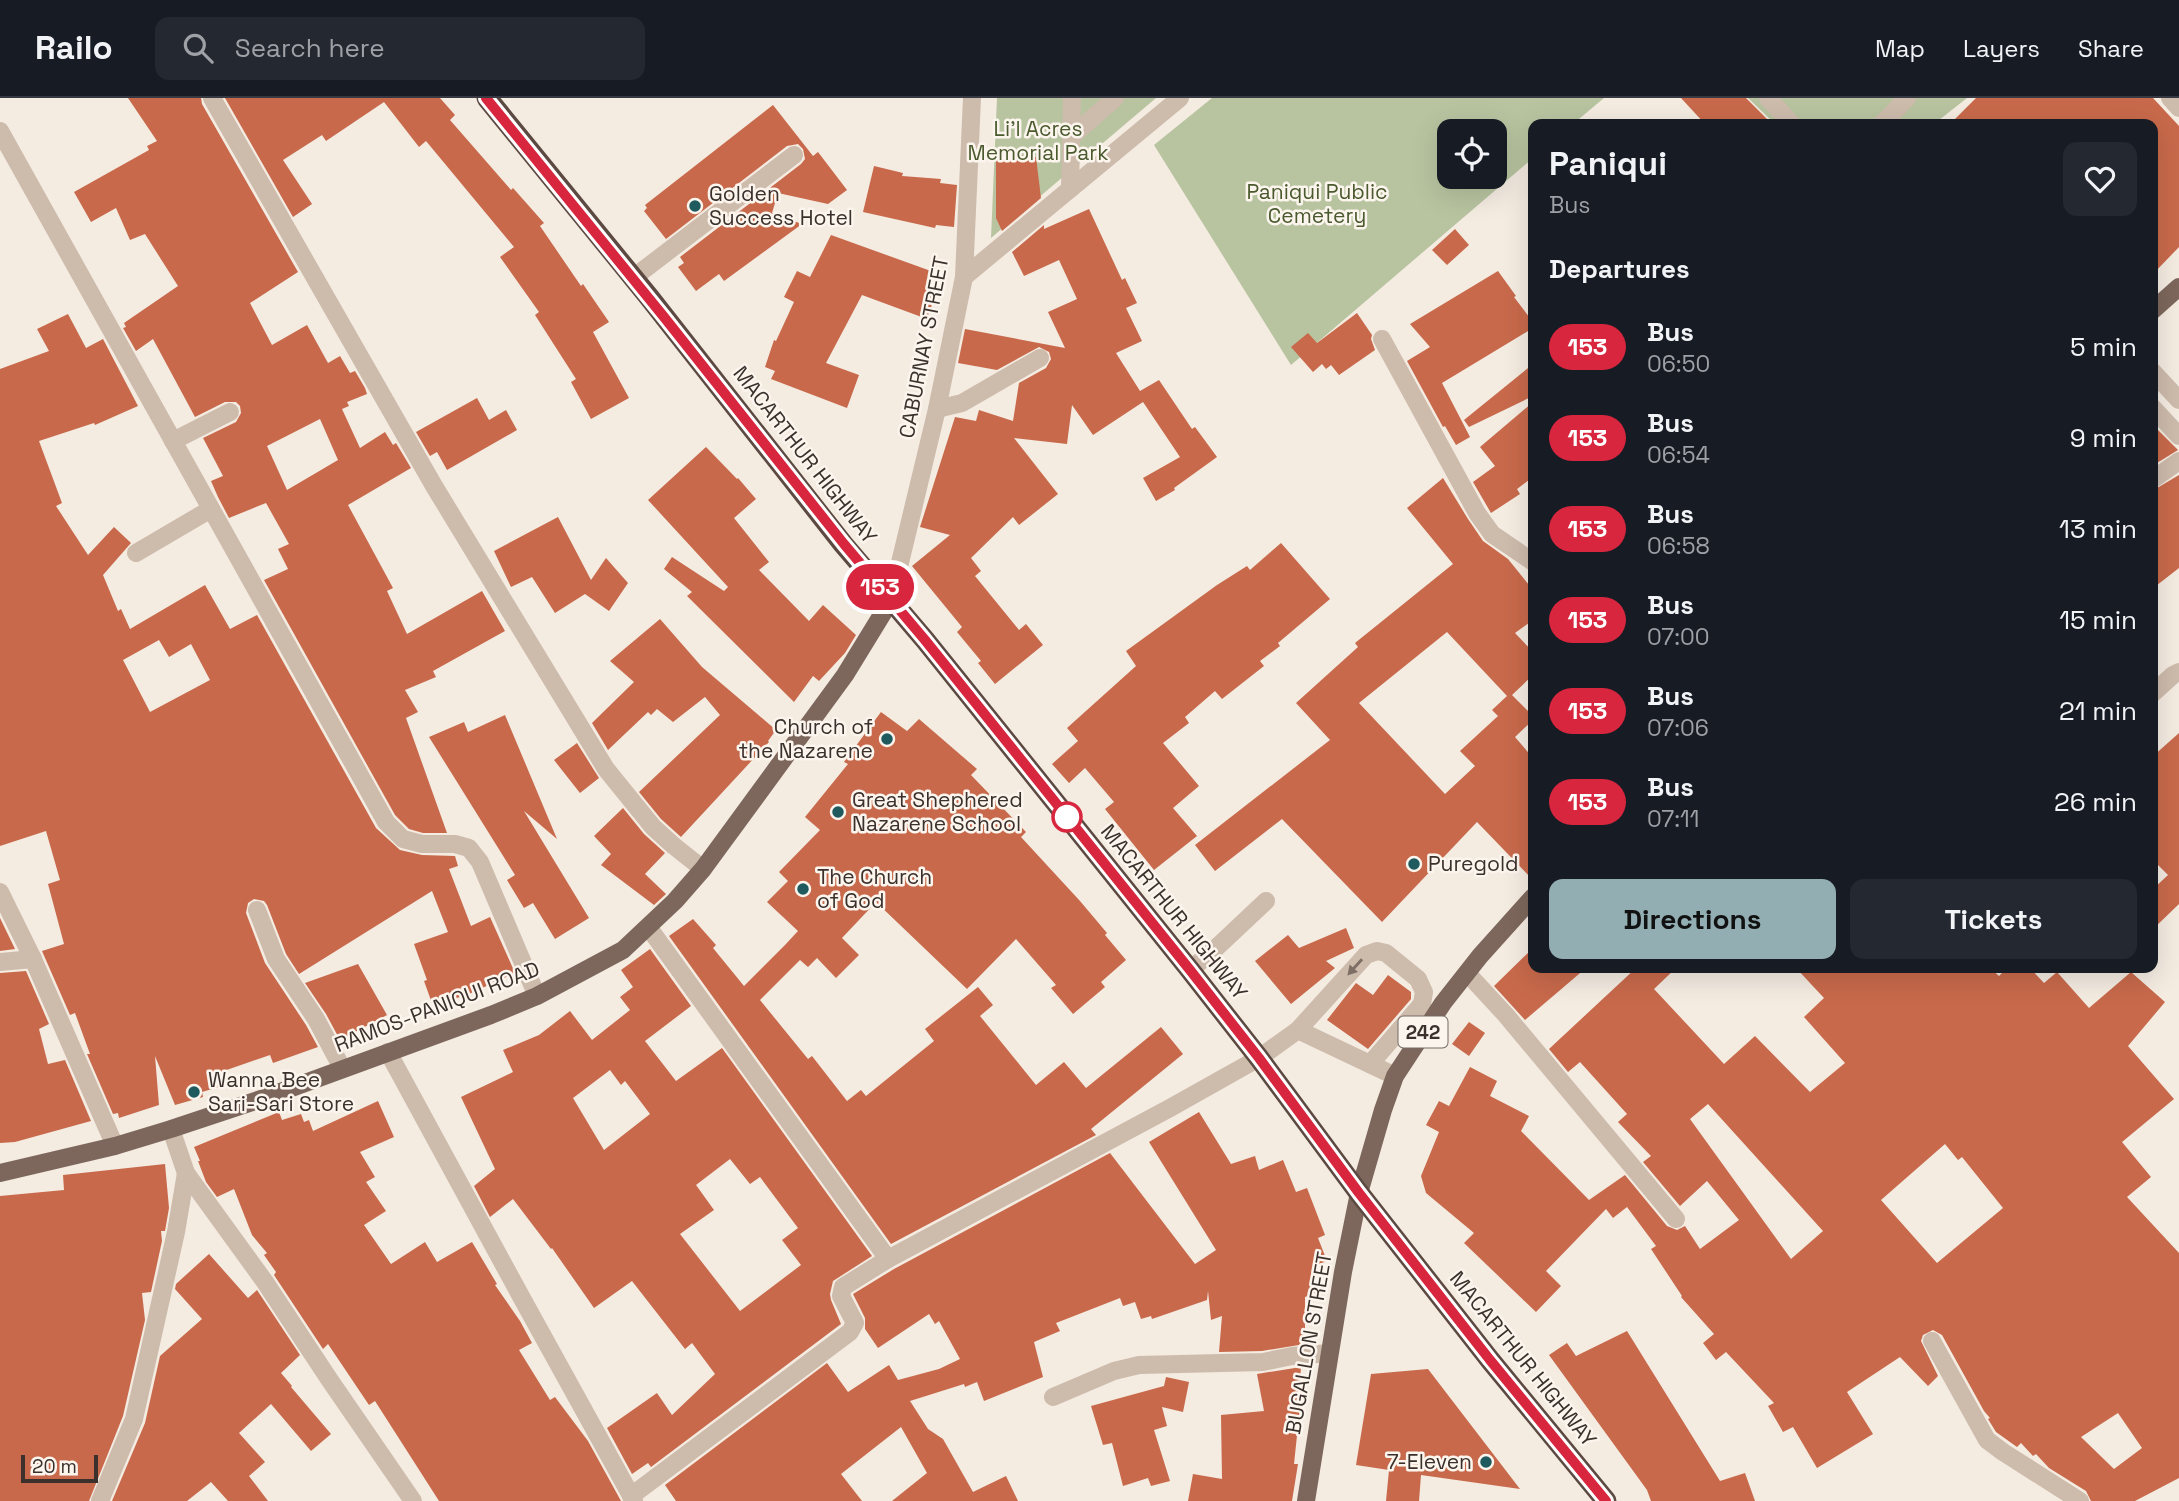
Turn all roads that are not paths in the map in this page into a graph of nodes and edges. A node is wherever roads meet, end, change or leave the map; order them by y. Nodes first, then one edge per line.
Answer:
1 (212, 98) edge
2 (486, 98) edge
3 (972, 98) edge
4 (1072, 98) edge
5 (1115, 98) edge
6 (1180, 98) edge
7 (1768, 98) edge
8 (1907, 98) edge
9 (2170, 98) edge
10 (2179, 108) edge
11 (1787, 119) edge
12 (1887, 119) edge
13 (0, 131) edge
14 (1072, 137) junction
15 (794, 155) dead end
16 (1070, 190) junction
17 (964, 277) junction
18 (633, 278) junction
19 (2179, 287) edge
20 (2158, 306) edge
21 (1382, 339) dead end
22 (1040, 358) dead end
23 (2158, 377) edge
24 (2179, 400) edge
25 (937, 409) junction
26 (230, 412) dead end
27 (2158, 413) edge
28 (2179, 436) edge
29 (173, 441) junction
30 (2179, 461) edge
31 (2158, 476) edge
32 (211, 509) junction
33 (136, 553) dead end
34 (1528, 559) edge
35 (891, 600) junction
36 (2179, 672) edge
37 (2158, 689) edge
38 (703, 869) junction
39 (0, 892) edge
40 (1266, 901) dead end
41 (1528, 903) edge
42 (257, 910) dead end
43 (649, 928) junction
44 (33, 959) junction
45 (0, 962) edge
46 (1190, 970) junction
47 (1466, 973) junction
48 (537, 996) junction
49 (1298, 1030) junction
50 (388, 1052) junction
51 (1259, 1058) junction
52 (1370, 1064) junction
53 (342, 1068) junction
54 (1395, 1076) junction
55 (171, 1129) junction
56 (115, 1146) junction
57 (0, 1173) edge
58 (186, 1173) junction
59 (1359, 1193) junction
60 (1676, 1219) dead end
61 (888, 1259) junction
62 (1932, 1341) dead end
63 (1329, 1353) junction
64 (1054, 1397) dead end
65 (632, 1499) edge
66 (100, 1501) edge
67 (413, 1501) edge
68 (1306, 1501) edge
69 (1606, 1501) edge
70 (2080, 1501) edge

1 - 38 street
2 - 18 highway, MACARTHUR HIGHWAY
3 - 17 street, CABURNAY STREET
4 - 14 street
5 - 14 street
6 - 16 street
7 - 11 street
8 - 12 street
9 - 10 street
13 - 29 street
14 - 16 street
15 - 18 street
16 - 17 street
17 - 25 street, CABURNAY STREET
18 - 35 highway, MACARTHUR HIGHWAY
19 - 20 main road
21 - 34 street
22 - 25 street
23 - 24 street
25 - 35 street, CABURNAY STREET
26 - 29 street
27 - 28 street
29 - 32 street
30 - 31 street
32 - 33 street
32 - 48 street
35 - 38 main road, RAMOS-PANIQUI ROAD
35 - 46 highway, MACARTHUR HIGHWAY
36 - 37 street
38 - 43 main road, RAMOS-PANIQUI ROAD
39 - 44 street
40 - 46 street
41 - 47 main road, 242
42 - 53 street
43 - 48 main road, RAMOS-PANIQUI ROAD
43 - 61 street
44 - 45 street
44 - 56 street
46 - 51 highway, MACARTHUR HIGHWAY
47 - 54 main road, 242
47 - 60 street
48 - 50 main road, RAMOS-PANIQUI ROAD
49 - 51 street
49 - 52 street
52 -> 49 street
50 - 53 main road, RAMOS-PANIQUI ROAD
50 - 65 street
51 - 59 highway, MACARTHUR HIGHWAY
51 - 61 street
52 - 54 street
53 - 55 main road, RAMOS-PANIQUI ROAD
54 - 59 main road, 242
55 - 56 main road, RAMOS-PANIQUI ROAD
55 - 58 street
56 - 57 main road, RAMOS-PANIQUI ROAD
58 - 66 street
58 - 67 street
59 - 63 main road, BUGALLON STREET / 242
59 - 69 highway, MACARTHUR HIGHWAY
61 - 65 street
62 - 70 street
63 - 64 street
63 - 68 main road, BUGALLON STREET / 242

